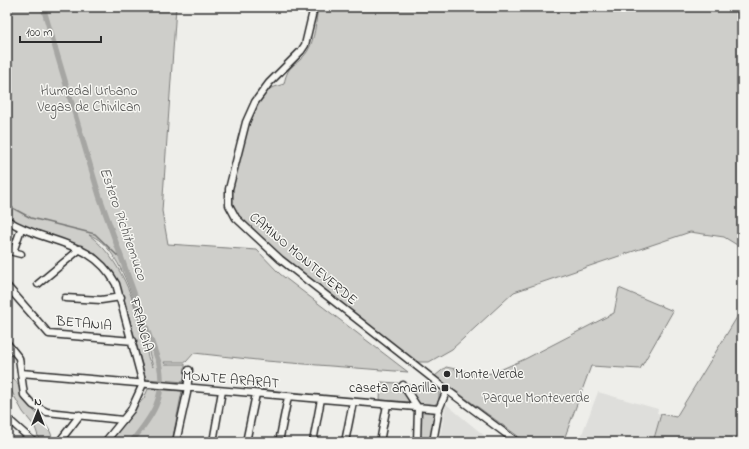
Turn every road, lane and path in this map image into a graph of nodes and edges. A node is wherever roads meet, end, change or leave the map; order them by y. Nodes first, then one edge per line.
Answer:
1 (314, 7) edge
2 (7, 220) edge
3 (21, 229) junction
4 (80, 249) junction
5 (21, 254) dead end
6 (38, 284) dead end
7 (7, 286) edge
8 (121, 297) junction
9 (65, 298) dead end
10 (133, 340) junction
11 (7, 343) edge
12 (189, 370) dead end
13 (21, 373) junction
14 (143, 384) junction
15 (403, 385) dead end
16 (188, 388) junction
17 (447, 390) junction
18 (222, 391) junction
19 (256, 394) junction
20 (288, 397) junction
21 (321, 400) junction
22 (353, 402) junction
23 (388, 405) junction
24 (418, 408) junction
25 (439, 409) junction
26 (80, 415) junction
27 (9, 420) edge
28 (123, 420) junction
29 (34, 442) edge
30 (59, 442) edge
31 (105, 442) edge
32 (176, 442) edge
33 (213, 442) edge
34 (246, 442) edge
35 (279, 442) edge
36 (313, 442) edge
37 (345, 442) edge
38 (380, 442) edge
39 (416, 442) edge
40 (433, 442) edge
41 (517, 442) edge

1 - 17 street, CAMINO MONTEVERDE
2 - 3 street, FRANCIA
3 - 4 street, FRANCIA
3 - 5 street
4 - 6 street
4 - 8 street, FRANCIA
7 - 10 street, BETANIA
8 - 9 street
8 - 10 street, FRANCIA
10 - 14 street, FRANCIA
11 - 13 street
12 - 16 street
13 - 14 street, MONTE ARARAT
13 - 26 street
14 - 16 street, MONTE ARARAT
14 - 28 street
15 - 24 street
16 - 18 street, MONTE ARARAT
16 - 32 street
17 - 25 street
17 - 41 street, CAMINO MONTEVERDE
18 - 19 street, MONTE ARARAT
18 - 33 street
19 - 20 street, MONTE ARARAT
19 - 34 street
20 - 21 street, MONTE ARARAT
20 - 35 street
21 - 22 street, MONTE ARARAT
21 - 36 street
22 - 23 street, MONTE ARARAT
22 - 37 street
23 - 24 street, MONTE ARARAT
23 - 38 street
24 - 25 street, MONTE ARARAT
24 - 39 street
25 - 40 street
26 - 28 street
26 - 30 street
27 - 29 street
28 - 31 street

